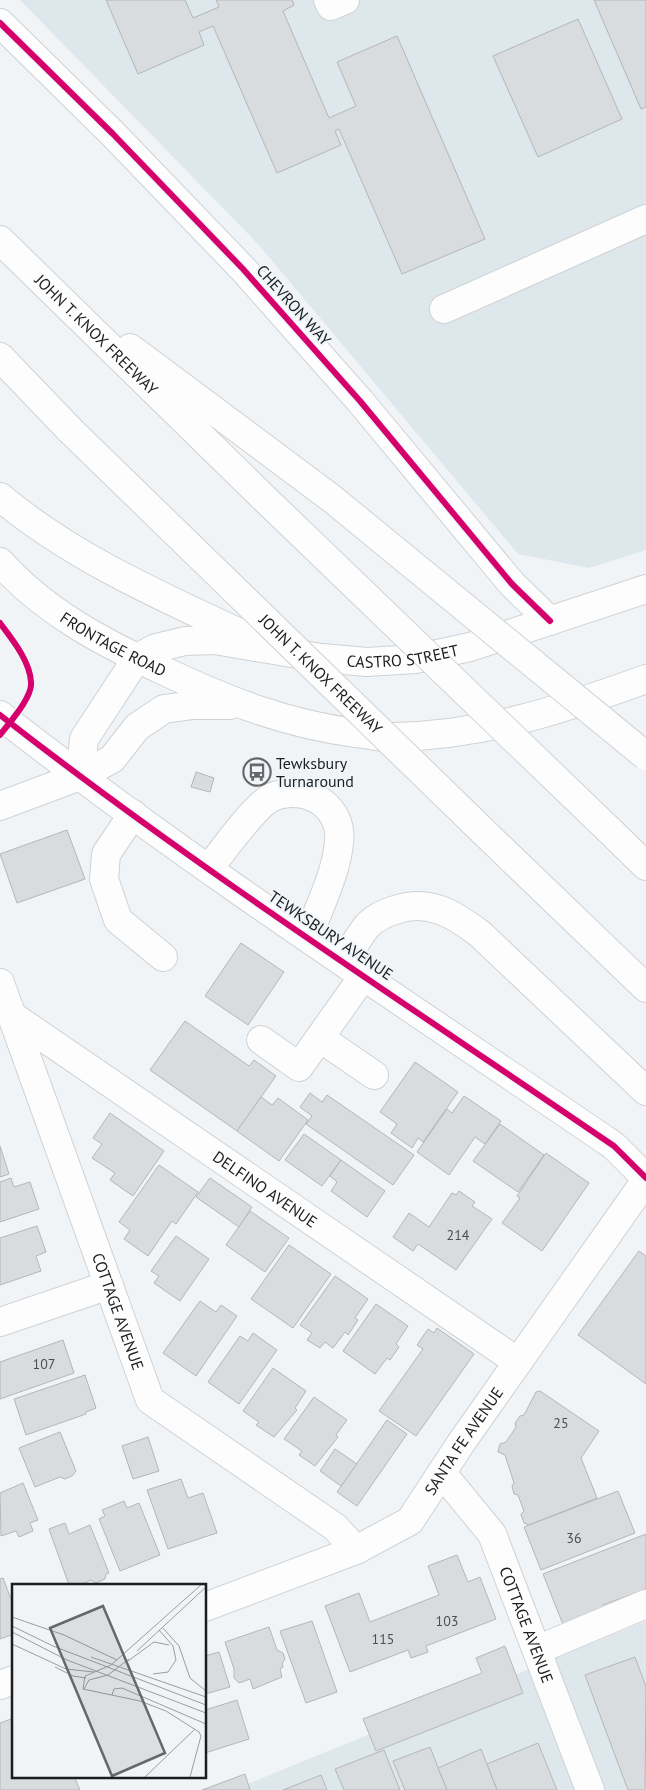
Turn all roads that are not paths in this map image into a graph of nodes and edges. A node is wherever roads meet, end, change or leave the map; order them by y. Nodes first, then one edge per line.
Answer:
1 (328, 0) edge
2 (345, 0) edge
3 (0, 23) edge
4 (646, 219) edge
5 (0, 240) edge
6 (45, 285) junction
7 (444, 309) dead end
8 (0, 357) edge
9 (0, 497) edge
10 (0, 562) edge
11 (646, 589) edge
12 (550, 621) junction
13 (273, 648) junction
14 (137, 658) junction
15 (646, 679) edge
16 (240, 705) junction
17 (0, 715) edge
18 (646, 756) edge
19 (80, 776) junction
20 (0, 806) edge
21 (133, 814) junction
22 (646, 866) edge
23 (209, 868) junction
24 (308, 937) junction
25 (163, 957) dead end
26 (354, 968) junction
27 (0, 983) edge
28 (646, 988) edge
29 (11, 1015) junction
30 (320, 1038) junction
31 (261, 1040) dead end
32 (374, 1075) dead end
33 (646, 1091) edge
34 (646, 1179) edge
35 (109, 1285) junction
36 (0, 1322) edge
37 (518, 1362) junction
38 (442, 1473) junction
39 (356, 1550) junction
40 (646, 1604) edge
41 (206, 1607) edge
42 (537, 1650) junction
43 (12, 1681) edge
44 (0, 1685) edge
45 (590, 1790) edge

1 - 2 main road
3 - 12 main road, CHEVRON WAY
4 - 7 main road
5 - 6 main road, JOHN T. KNOX FREEWAY
6 - 18 main road, bridge
6 - 22 main road, JOHN T. KNOX FREEWAY, bridge
8 - 28 main road, JOHN T. KNOX FREEWAY, bridge
9 - 13 main road
10 - 14 main road, FRONTAGE ROAD
11 - 12 main road, CASTRO STREET
12 - 13 main road, CASTRO STREET
13 - 14 main road, CASTRO STREET
14 - 16 main road, FRONTAGE ROAD
14 - 19 main road
15 - 16 main road
16 - 19 main road
17 - 19 main road, TEWKSBURY AVENUE
19 - 20 main road
19 - 21 main road, TEWKSBURY AVENUE
21 - 23 main road, TEWKSBURY AVENUE
21 - 25 main road
23 - 24 main road, TEWKSBURY AVENUE
23 - 24 main road
24 - 26 main road, TEWKSBURY AVENUE
26 - 30 main road
26 - 33 main road
26 - 34 main road, TEWKSBURY AVENUE
27 - 29 main road, COTTAGE AVENUE
29 - 35 main road, COTTAGE AVENUE
29 - 37 main road, DELFINO AVENUE
30 - 31 main road
30 - 32 main road
34 - 37 main road, SANTA FE AVENUE
35 - 36 main road
35 - 39 main road, COTTAGE AVENUE
37 - 38 main road, SANTA FE AVENUE
38 - 39 main road, SANTA FE AVENUE
38 - 42 main road, COTTAGE AVENUE
39 - 41 main road, SANTA FE AVENUE
40 - 42 main road
42 - 45 main road, COTTAGE AVENUE
43 - 44 main road

